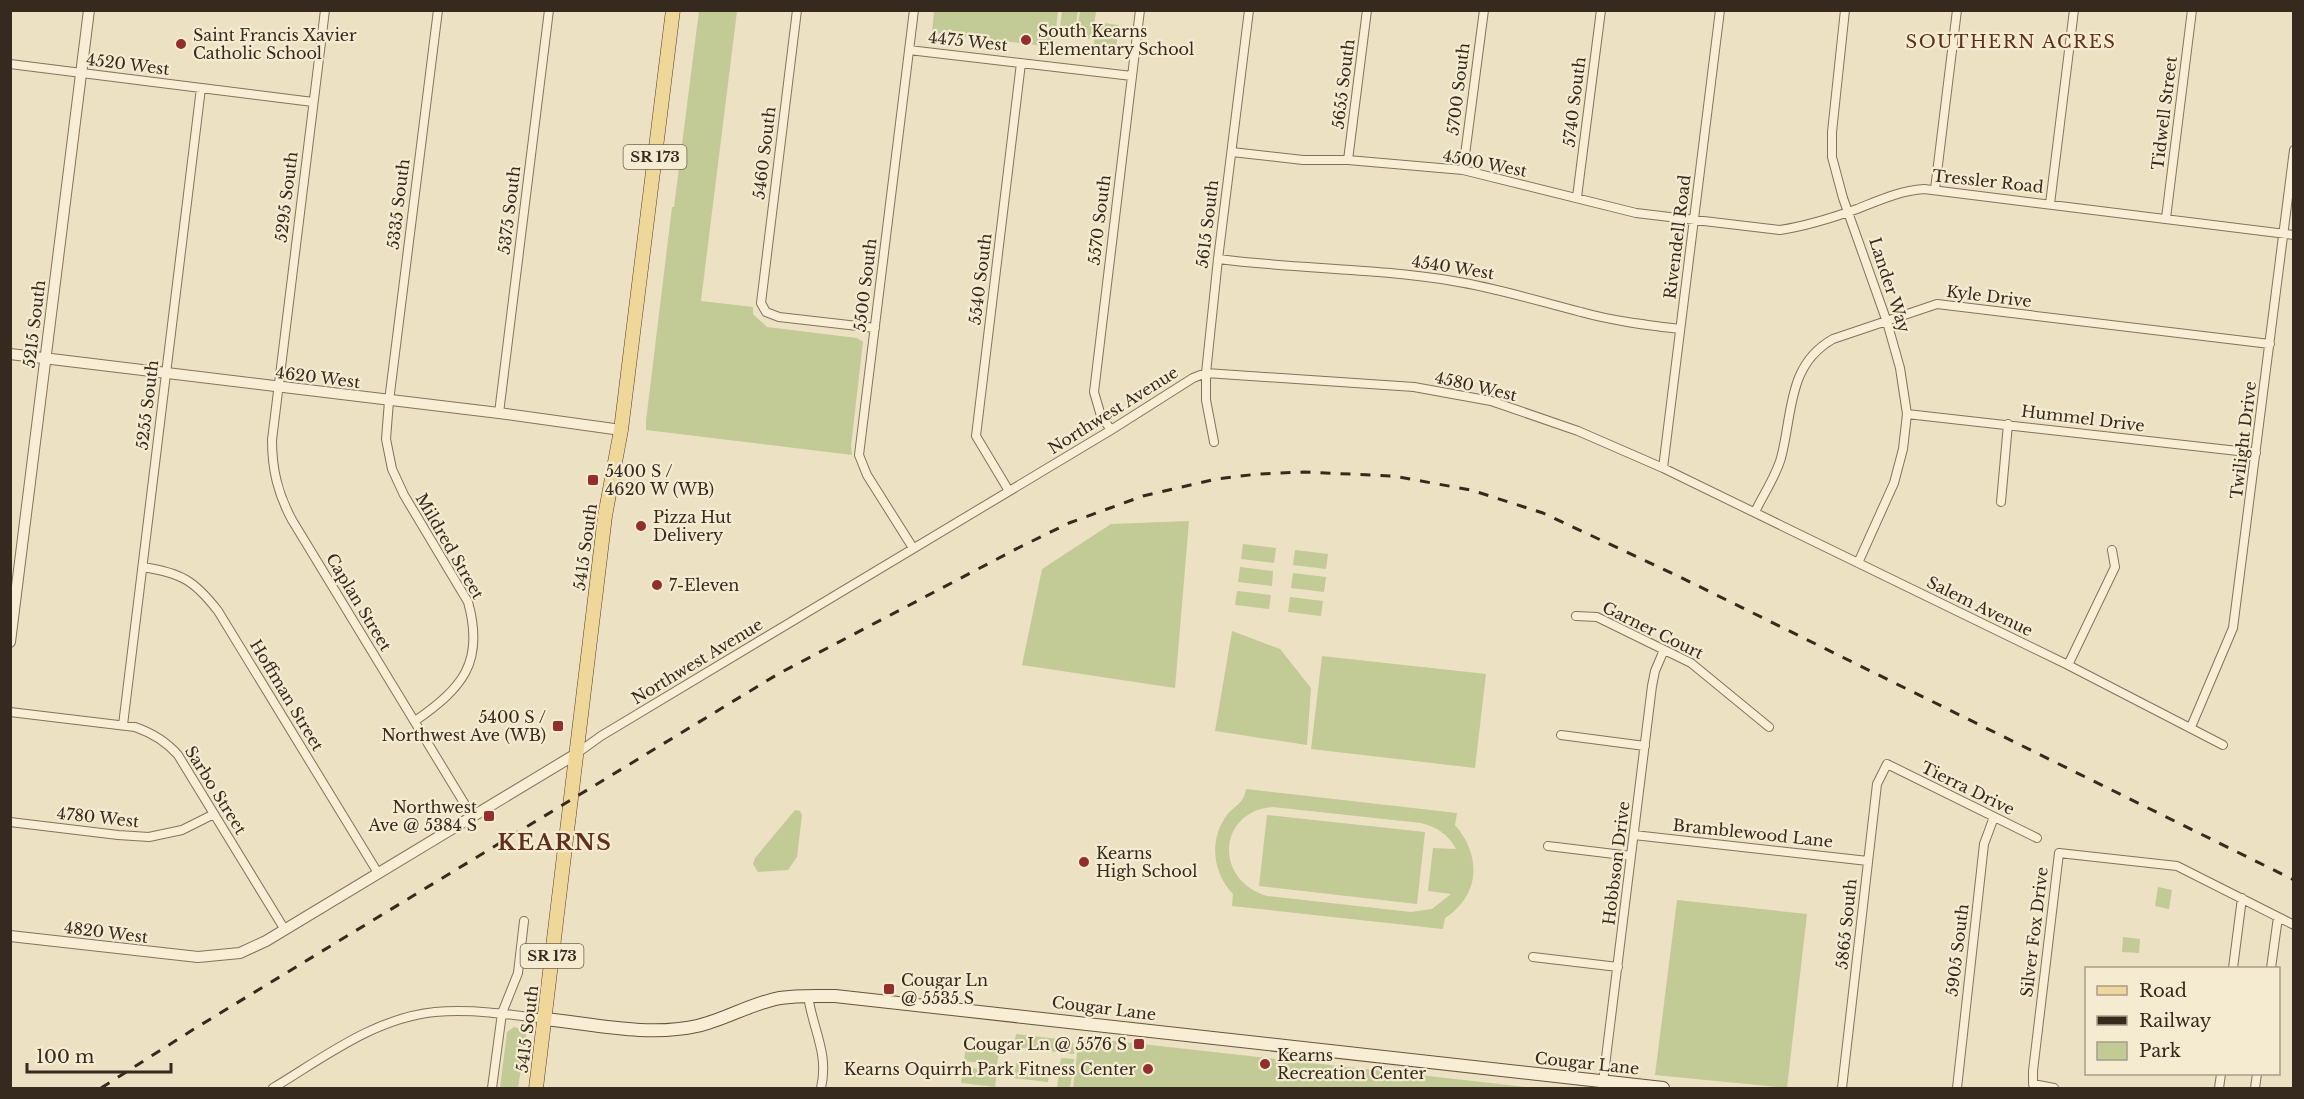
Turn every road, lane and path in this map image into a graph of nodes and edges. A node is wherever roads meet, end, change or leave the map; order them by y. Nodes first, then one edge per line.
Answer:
1 (89, 10) edge
2 (325, 10) edge
3 (438, 10) edge
4 (549, 10) edge
5 (673, 10) edge
6 (797, 10) edge
7 (914, 10) edge
8 (1140, 10) edge
9 (1249, 10) edge
10 (1367, 10) edge
11 (1484, 10) edge
12 (1601, 10) edge
13 (1720, 10) edge
14 (1845, 10) edge
15 (1957, 10) edge
16 (2074, 10) edge
17 (2192, 10) edge
18 (909, 50) junction
19 (1021, 63) junction
20 (10, 64) edge
21 (81, 73) junction
22 (1132, 76) junction
23 (201, 88) junction
24 (313, 102) junction
25 (2294, 150) edge
26 (1232, 152) junction
27 (1348, 160) junction
28 (1463, 170) junction
29 (1935, 189) junction
30 (1577, 197) junction
31 (2050, 204) junction
32 (1848, 211) junction
33 (2166, 218) junction
34 (1694, 221) junction
35 (2283, 233) junction
36 (2294, 235) edge
37 (1218, 259) junction
38 (1887, 322) junction
39 (875, 328) junction
40 (1680, 329) junction
41 (2270, 344) junction
42 (10, 354) edge
43 (45, 358) junction
44 (166, 373) junction
45 (1206, 373) junction
46 (279, 387) junction
47 (388, 401) junction
48 (499, 413) junction
49 (1907, 414) junction
50 (2008, 424) junction
51 (621, 430) junction
52 (1111, 430) junction
53 (1214, 442) dead end
54 (2256, 453) junction
55 (1663, 468) junction
56 (1009, 491) junction
57 (2001, 502) dead end
58 (1755, 512) junction
59 (913, 548) junction
60 (2112, 550) dead end
61 (1858, 563) junction
62 (143, 567) junction
63 (1576, 616) dead end
64 (10, 642) edge
65 (1664, 650) junction
66 (2068, 665) junction
67 (10, 712) edge
68 (415, 721) junction
69 (123, 726) junction
70 (1769, 727) dead end
71 (2191, 727) junction
72 (1561, 735) dead end
73 (2223, 744) dead end
74 (1645, 746) junction
75 (576, 754) junction
76 (1887, 764) joint
77 (214, 814) junction
78 (472, 816) junction
79 (1994, 817) junction
80 (10, 822) edge
81 (1634, 835) junction
82 (2037, 838) dead end
83 (1548, 846) dead end
84 (1631, 856) junction
85 (1868, 861) junction
86 (378, 873) junction
87 (2242, 898) junction
88 (2277, 917) junction
89 (524, 921) dead end
90 (2294, 925) edge
91 (285, 930) junction
92 (10, 936) edge
93 (198, 957) joint
94 (1533, 957) dead end
95 (1618, 967) junction
96 (2233, 967) edge
97 (2271, 967) edge
98 (808, 996) junction
99 (502, 1013) junction
100 (545, 1019) junction
101 (1603, 1082) junction
102 (273, 1089) edge
103 (492, 1089) edge
104 (536, 1089) edge
105 (821, 1089) edge
106 (1663, 1089) edge
107 (1842, 1089) edge
108 (1956, 1089) edge
109 (2054, 1089) edge

1 - 21 street, 5215 South
2 - 24 street, 5295 South
3 - 47 street, 5335 South
4 - 48 street, 5375 South
5 - 51 main road, 5415 South / SR 173
6 - 39 street, 5460 South
7 - 18 street, 5500 South
8 - 22 street, 5570 South
9 - 26 street, 5615 South
10 - 27 street, 5655 South
11 - 28 street, 5700 South
12 - 30 street, 5740 South
13 - 34 street, Rivendell Road
14 - 32 street, Lander Way
15 - 29 street
16 - 31 street
17 - 33 street, Tidwell Street
18 - 19 street, 4475 West
18 - 39 street, 5500 South
19 - 22 street, 4475 West
19 - 56 street, 5540 South
20 - 21 street, 4520 West
21 - 23 street, 4520 West
21 - 43 street, 5215 South
22 - 52 street, 5570 South
23 - 24 street, 4520 West
23 - 44 street, 5255 South
24 - 46 street, 5295 South
25 - 35 street, Twilight Drive
26 - 27 street, 4500 West
26 - 37 street, 5615 South
27 - 28 street, 4500 West
28 - 30 street, 4500 West
29 - 31 street, Tressler Road
29 - 32 street, Tressler Road
30 - 34 street, 4500 West
31 - 33 street, Tressler Road
32 - 34 street, Tressler Road
32 - 38 street, Lander Way
33 - 35 street, Tressler Road
34 - 40 street, Rivendell Road
35 - 36 street, Tressler Road
35 - 41 street, Twilight Drive
37 - 40 street, 4540 West
37 - 45 street, 5615 South
38 - 41 street, Kyle Drive
38 - 49 street, Lander Way
38 - 58 street, Kyle Drive
39 - 59 street, 5500 South
40 - 55 street, Rivendell Road
41 - 54 street, Twilight Drive
42 - 43 street, 4620 West
43 - 44 street, 4620 West
43 - 64 street, 5215 South
44 - 46 street, 4620 West
44 - 62 street, 5255 South
45 - 52 street, Northwest Avenue
45 - 53 street, 5615 South
45 - 55 street, 4580 West
46 - 47 street, 4620 West
46 - 68 street, Caplan Street
47 - 48 street, 4620 West
47 - 68 street, Mildred Street
48 - 51 street, 4620 West
49 - 50 street, Hummel Drive
49 - 61 street, Lander Way
50 - 54 street, Hummel Drive
50 - 57 street
51 - 75 main road, 5415 South / SR 173
52 - 56 street, Northwest Avenue
54 - 71 street, Twilight Drive
55 - 58 street, 4580 West
56 - 59 street, Northwest Avenue
58 - 61 street, Salem Avenue
59 - 75 street, Northwest Avenue
60 - 66 street
61 - 66 street, Salem Avenue
62 - 69 street, 5255 South
62 - 86 street, Hoffman Street
63 - 65 street, Garner Court
65 - 70 street, Garner Court
65 - 74 street, Hobbson Drive
66 - 71 street, Salem Avenue
67 - 69 street, Sarbo Street
68 - 78 street, Caplan Street
69 - 77 street, Sarbo Street
71 - 73 street, Salem Avenue
72 - 74 street
74 - 81 street, Hobbson Drive
75 - 78 street, Northwest Avenue
75 - 100 main road, 5415 South / SR 173
76 - 79 street, Tierra Drive
76 - 85 street, 5865 South
77 - 80 street, 4780 West
77 - 91 street, Sarbo Street
78 - 86 street, Northwest Avenue
79 - 82 street, Tierra Drive
79 - 108 street, 5905 South
81 - 84 street, Hobbson Drive
81 - 85 street, Bramblewood Lane
83 - 84 street
84 - 95 street, Hobbson Drive
85 - 107 street, 5865 South
86 - 91 street, Northwest Avenue
87 - 88 street, Silver Fox Drive
87 - 96 street
87 - 109 street, Silver Fox Drive
88 - 90 street, Silver Fox Drive
88 - 97 street
89 - 99 street
91 - 93 street, Northwest Avenue
92 - 93 street, 4820 West
94 - 95 street
95 - 101 street, Hobbson Drive
98 - 100 main road, Cougar Lane
98 - 101 main road, Cougar Lane
98 - 105 street
99 - 100 street
99 - 102 street
99 - 103 street
100 - 104 main road, 5415 South / SR 173
101 - 106 main road, Cougar Lane

